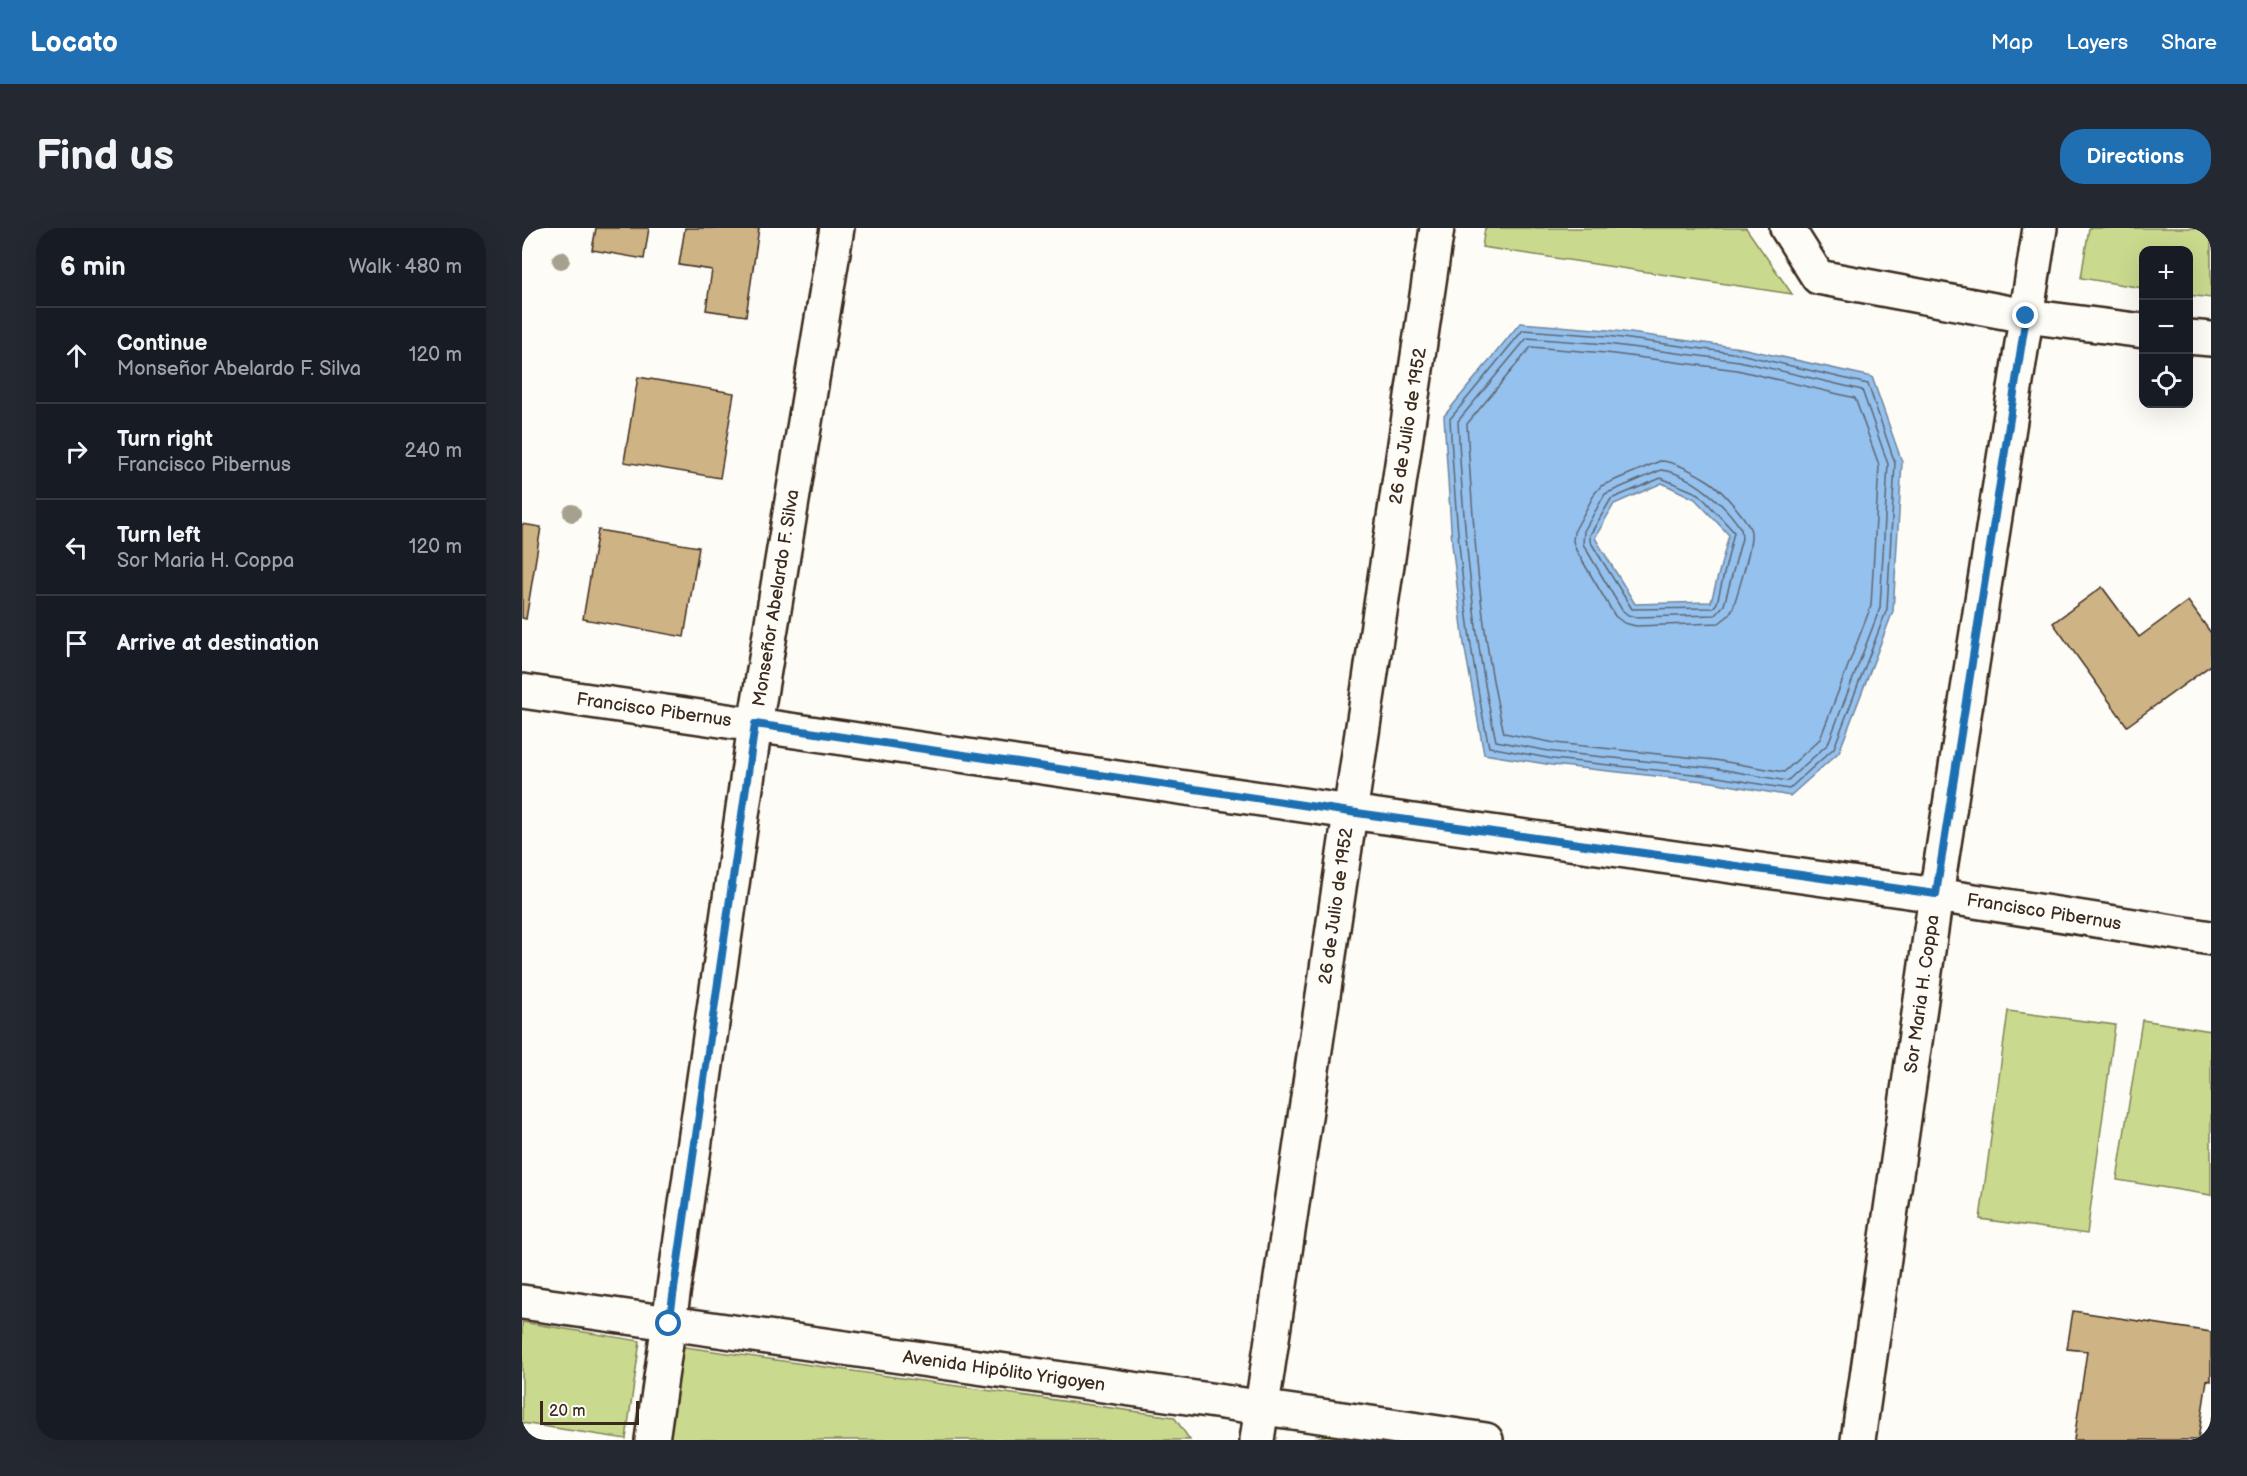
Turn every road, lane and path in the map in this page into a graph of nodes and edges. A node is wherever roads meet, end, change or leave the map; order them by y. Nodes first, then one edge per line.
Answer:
1 (837, 228) edge
2 (1787, 228) edge
3 (1429, 229) edge
4 (2034, 233) edge
5 (2026, 316) junction
6 (2139, 330) edge
7 (2193, 337) edge
8 (2211, 339) edge
9 (522, 691) edge
10 (755, 724) junction
11 (1350, 812) junction
12 (1936, 894) junction
13 (2211, 938) edge
14 (522, 1302) edge
15 (669, 1324) junction
16 (1262, 1407) junction
17 (652, 1440) edge
18 (1257, 1440) edge
19 (1486, 1440) edge
20 (1858, 1440) edge

1 - 10 street, Monseñor Abelardo F. Silva
2 - 5 street
3 - 11 street, 26 de Julio de 1952
4 - 5 street, Sor Maria H. Coppa
5 - 6 street
5 - 12 street, Sor Maria H. Coppa
7 - 8 street
9 - 10 street, Francisco Pibernus
10 - 11 street, Francisco Pibernus
10 - 15 street, Monseñor Abelardo F. Silva
11 - 12 street, Francisco Pibernus
11 - 16 street, 26 de Julio de 1952
12 - 13 street, Francisco Pibernus
12 - 20 street, Sor Maria H. Coppa
14 - 15 street, Avenida Hipólito Yrigoyen
15 - 16 street, Avenida Hipólito Yrigoyen
15 - 17 street, Monseñor Abelardo F. Silva
16 - 18 street, 26 de Julio de 1952
16 - 19 street, Avenida Hipólito Yrigoyen

